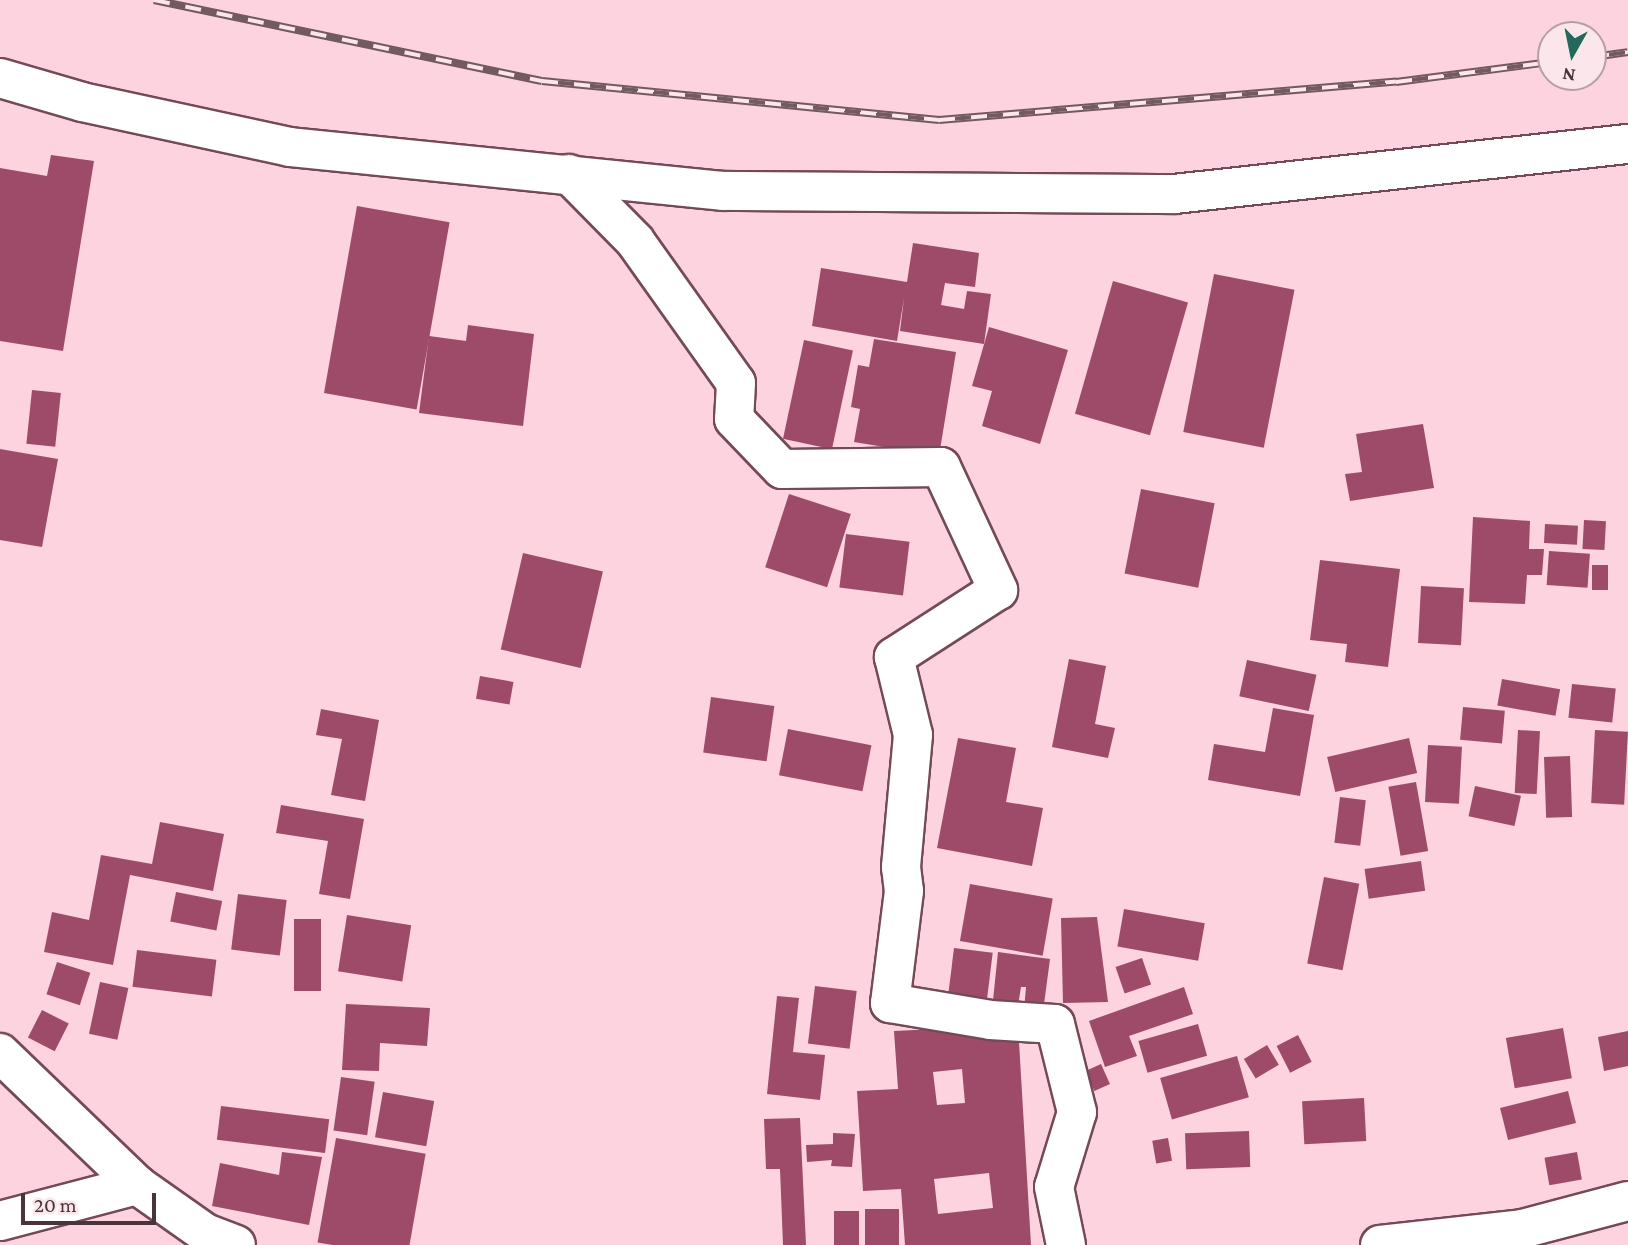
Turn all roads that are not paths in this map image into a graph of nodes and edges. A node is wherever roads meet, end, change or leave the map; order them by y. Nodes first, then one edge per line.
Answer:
1 (0, 79) edge
2 (1628, 144) edge
3 (569, 174) junction
4 (0, 1053) edge
5 (137, 1185) junction
6 (1628, 1201) edge
7 (0, 1220) edge
8 (236, 1245) edge
9 (1066, 1245) edge
10 (1380, 1245) edge

1 - 3 street
2 - 3 street
3 - 9 street
4 - 5 street
5 - 7 street
5 - 8 street
6 - 10 street

